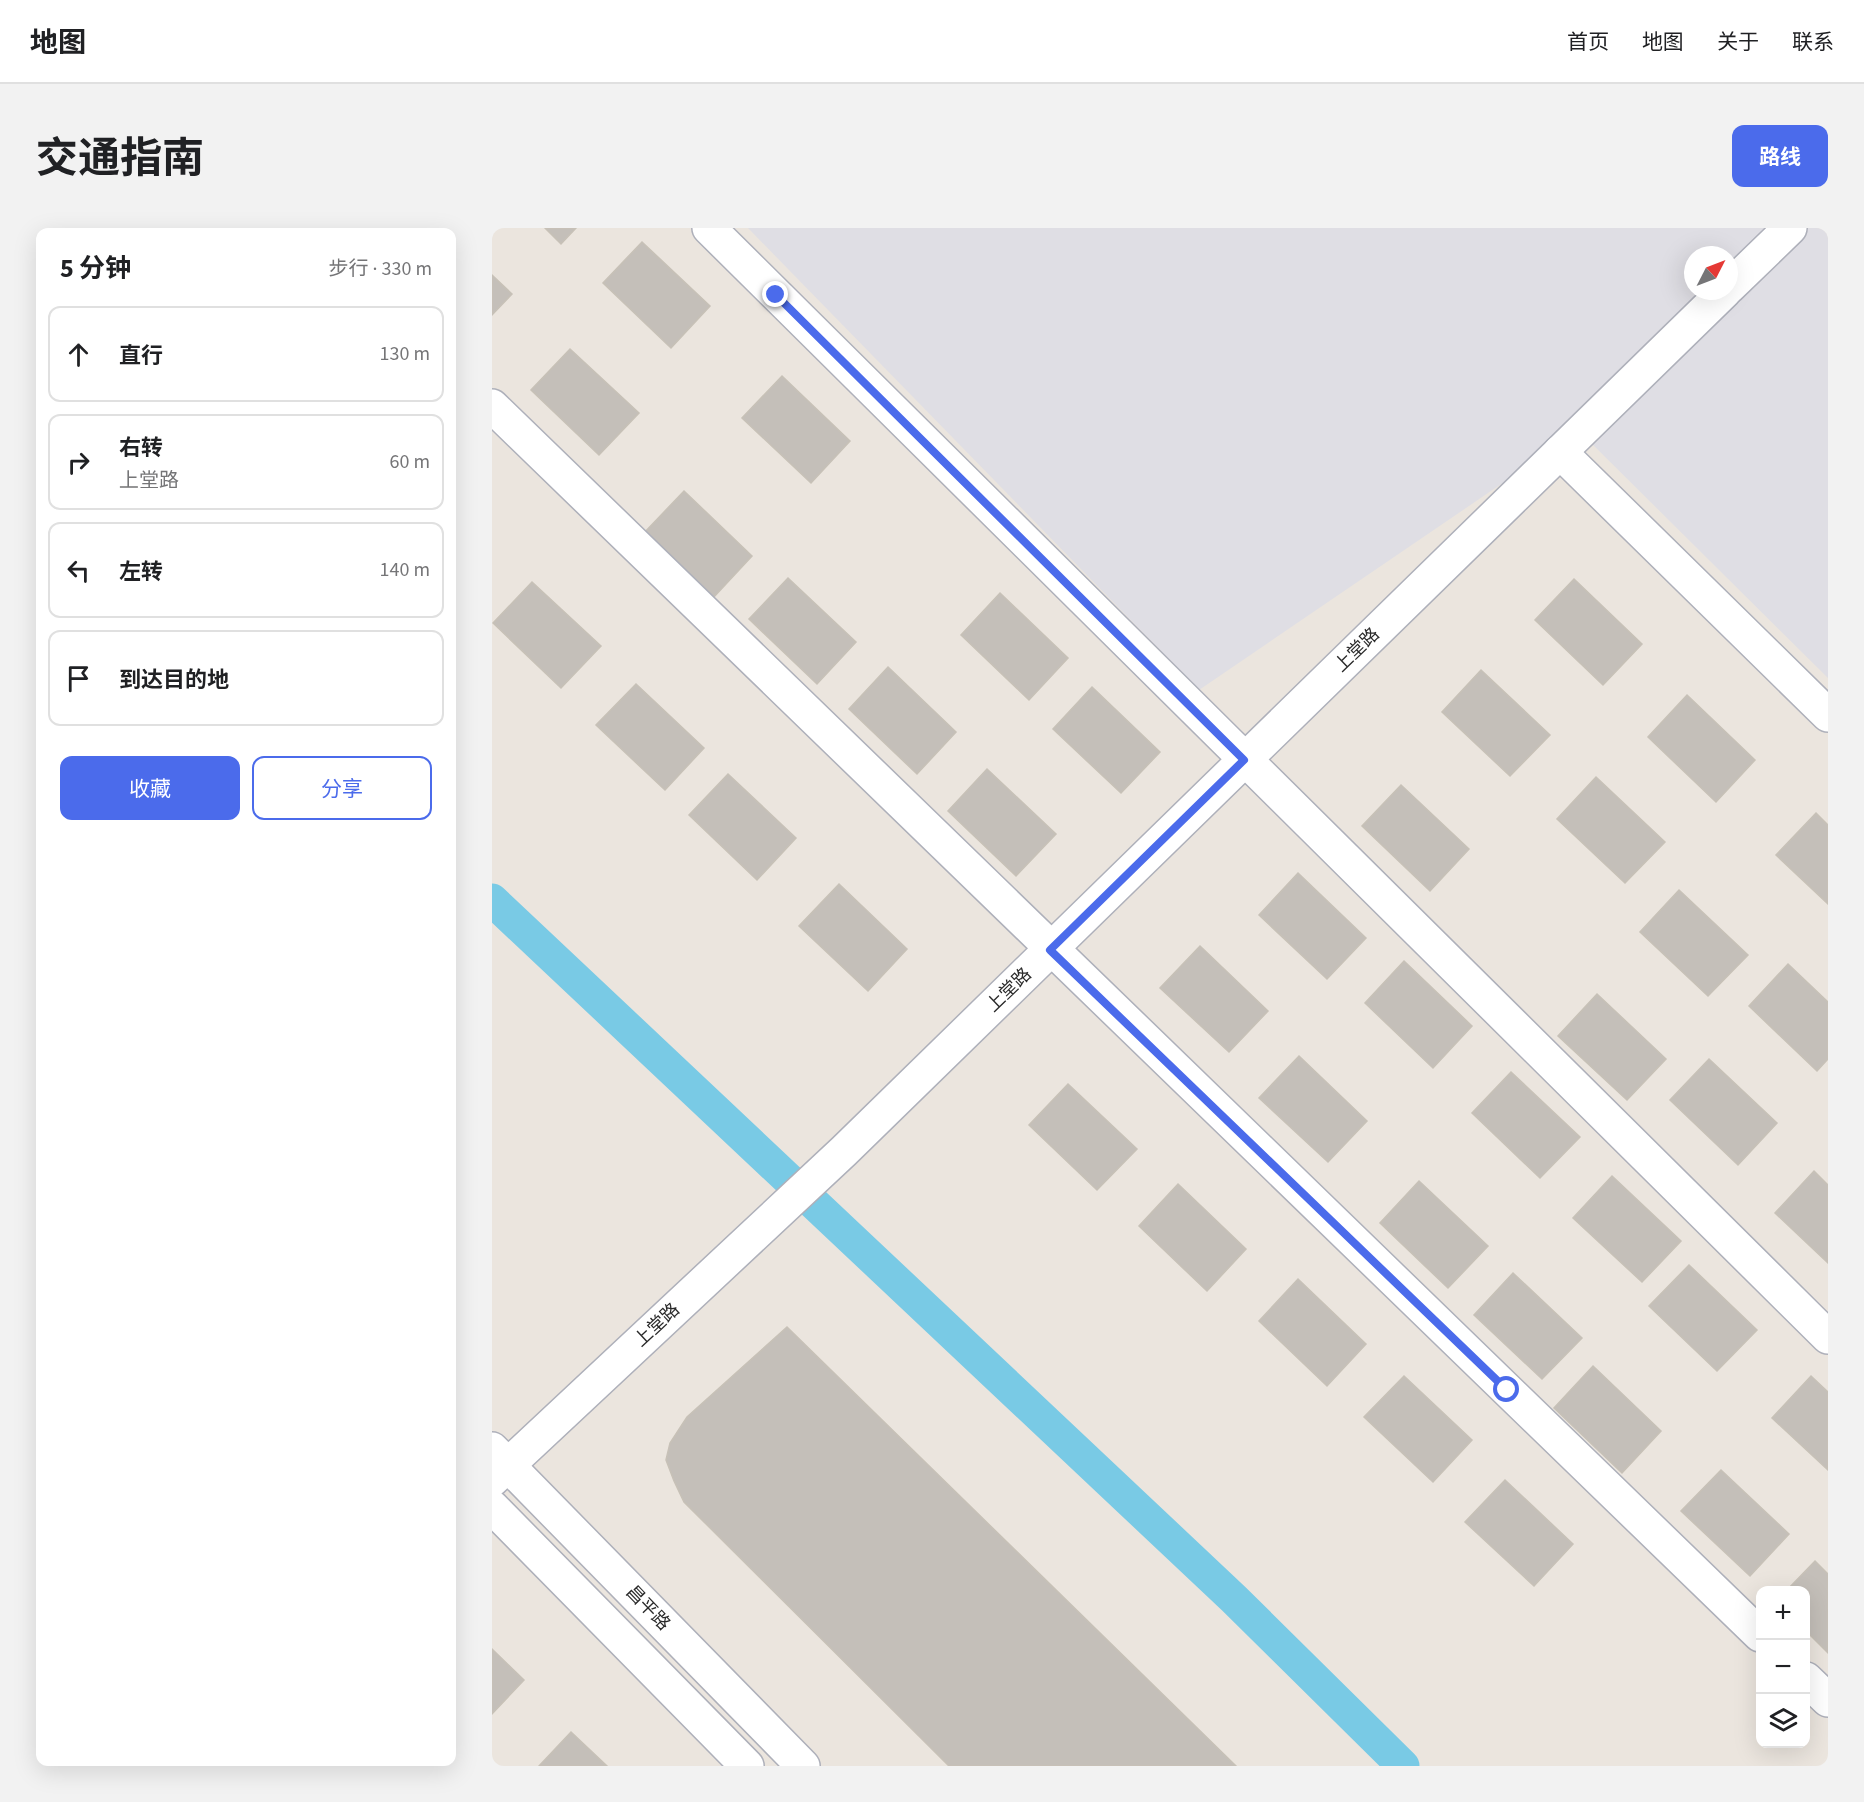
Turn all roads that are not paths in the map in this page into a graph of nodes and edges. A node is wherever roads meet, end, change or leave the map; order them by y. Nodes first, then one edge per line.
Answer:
1 (709, 228) edge
2 (1790, 228) edge
3 (1738, 278) edge
4 (1716, 300) edge
5 (492, 406) edge
6 (1560, 452) junction
7 (1828, 715) edge
8 (1244, 760) junction
9 (1050, 950) junction
10 (1828, 1337) edge
11 (497, 1464) edge
12 (492, 1507) edge
13 (1756, 1630) edge
14 (1810, 1683) edge
15 (1828, 1700) edge
16 (747, 1766) edge
17 (803, 1766) edge

1 - 8 street
2 - 3 street
4 - 6 street, 上堂路
5 - 9 street
6 - 7 street
6 - 8 street, 上堂路
8 - 9 street, 上堂路
8 - 10 street
9 - 11 street, 上堂路
9 - 13 street
11 - 17 street, 昌平路
12 - 16 street
14 - 15 street

